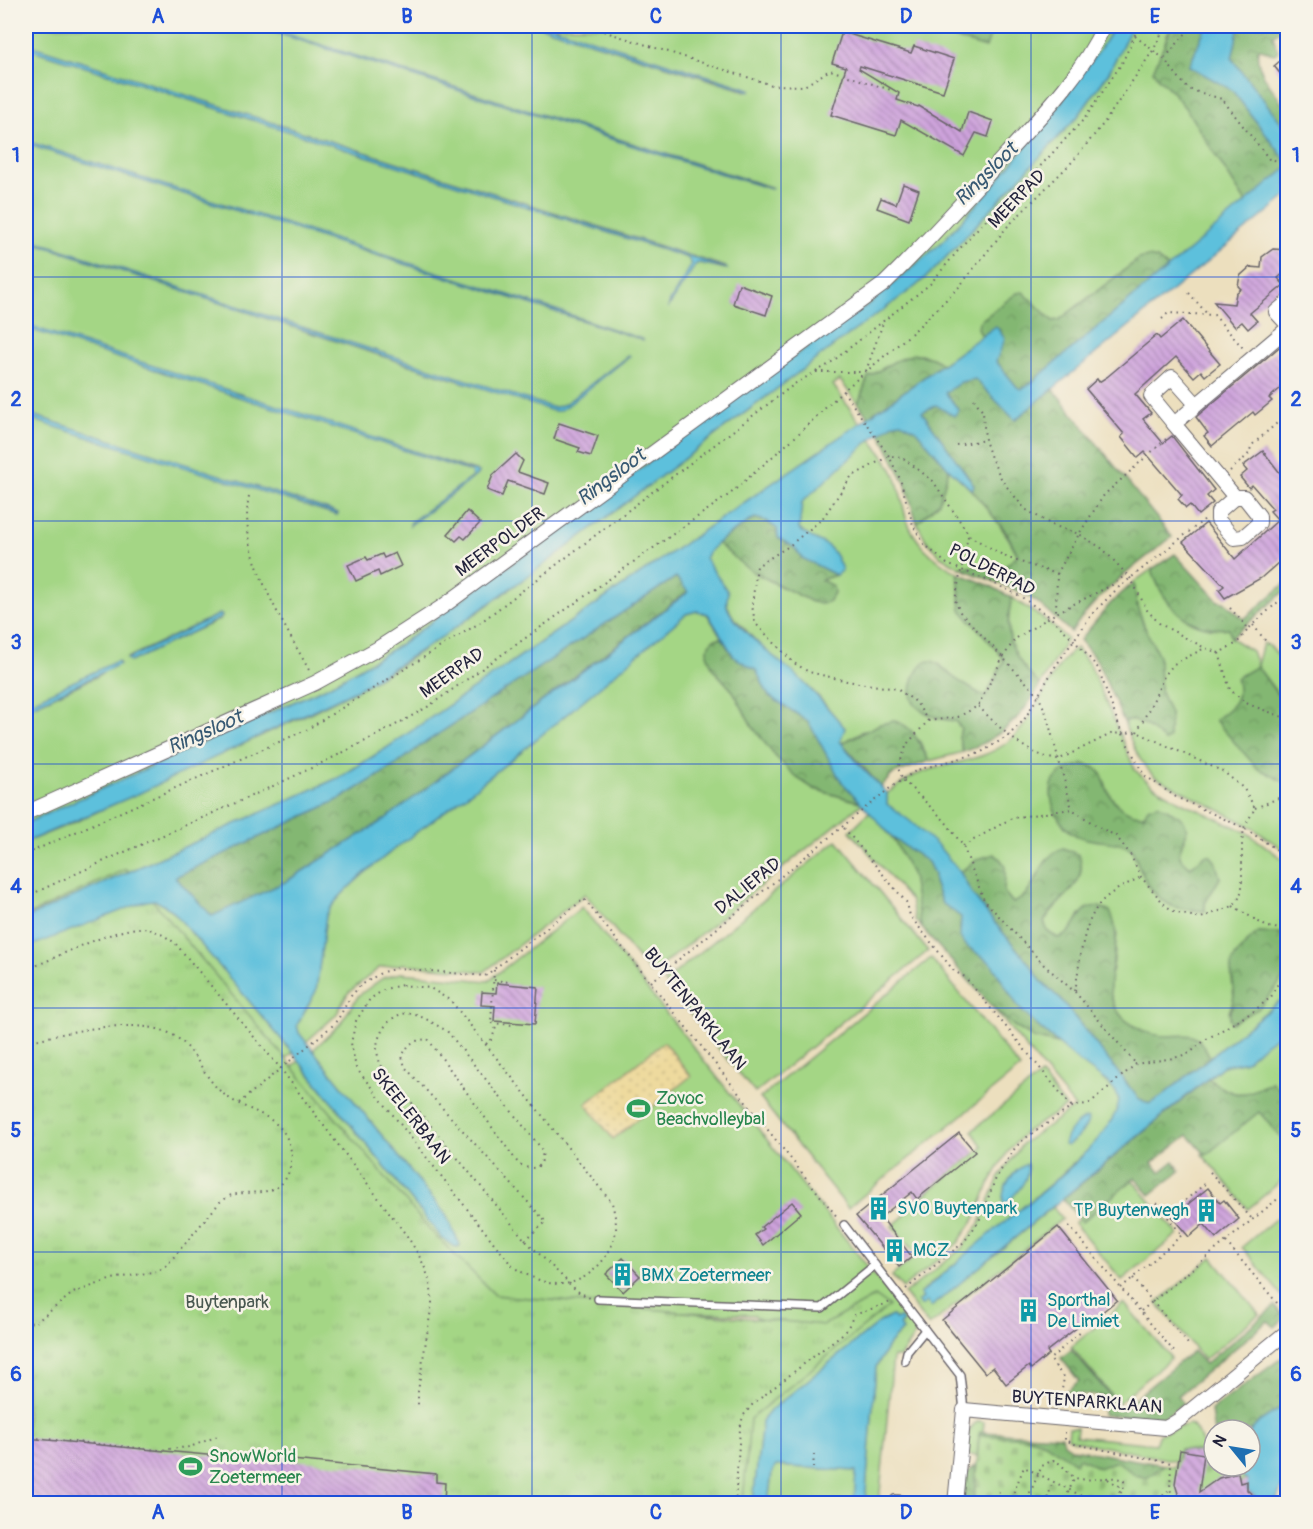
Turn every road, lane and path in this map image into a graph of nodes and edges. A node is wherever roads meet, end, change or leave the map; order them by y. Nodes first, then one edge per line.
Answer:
1 (587, 26) edge
2 (1104, 26) edge
3 (1139, 26) edge
4 (1165, 26) edge
5 (1192, 26) edge
6 (1135, 36) junction
7 (1154, 49) junction
8 (1164, 59) junction
9 (894, 91) dead end
10 (1287, 163) edge
11 (1189, 292) dead end
12 (1287, 302) edge
13 (1208, 315) junction
14 (1162, 319) dead end
15 (884, 320) junction
16 (1287, 326) edge
17 (1252, 358) junction
18 (813, 372) junction
19 (865, 372) junction
20 (843, 391) junction
21 (974, 399) dead end
22 (1196, 404) junction
23 (1176, 427) junction
24 (1287, 435) edge
25 (985, 440) junction
26 (956, 445) dead end
27 (889, 456) junction
28 (1221, 479) junction
29 (249, 496) dead end
30 (1235, 497) junction
31 (1218, 512) junction
32 (968, 534) junction
33 (1079, 534) junction
34 (961, 571) junction
35 (1057, 574) junction
36 (1127, 574) junction
37 (1131, 579) junction
38 (1287, 593) edge
39 (1230, 608) dead end
40 (1056, 613) junction
41 (1050, 616) junction
42 (1252, 625) junction
43 (1249, 629) junction
44 (1073, 639) junction
45 (1268, 644) dead end
46 (1205, 648) junction
47 (1219, 653) junction
48 (1002, 659) junction
49 (315, 683) junction
50 (1038, 695) junction
51 (978, 706) junction
52 (1287, 719) edge
53 (928, 721) junction
54 (1137, 732) junction
55 (1122, 734) junction
56 (1008, 736) junction
57 (1058, 760) junction
58 (903, 780) junction
59 (1287, 794) edge
60 (1254, 808) junction
61 (1072, 809) junction
62 (26, 813) edge
63 (843, 827) junction
64 (1244, 828) junction
65 (963, 846) junction
66 (26, 854) edge
67 (1287, 858) edge
68 (1141, 877) junction
69 (26, 897) edge
70 (1233, 906) junction
71 (1287, 930) edge
72 (1287, 964) edge
73 (495, 969) junction
74 (26, 970) edge
75 (494, 980) junction
76 (509, 981) dead end
77 (650, 982) junction
78 (1075, 992) junction
79 (497, 1024) junction
80 (513, 1025) dead end
81 (26, 1042) edge
82 (486, 1044) junction
83 (1136, 1064) junction
84 (281, 1069) junction
85 (239, 1103) junction
86 (1072, 1107) junction
87 (1210, 1172) dead end
88 (1207, 1182) dead end
89 (1280, 1197) dead end
90 (1155, 1201) dead end
91 (1167, 1216) junction
92 (1253, 1220) junction
93 (844, 1225) joint
94 (1069, 1226) dead end
95 (525, 1240) junction
96 (1226, 1242) junction
97 (874, 1265) junction
98 (1134, 1278) junction
99 (570, 1283) junction
100 (1121, 1288) junction
101 (898, 1295) junction
102 (598, 1299) joint
103 (1153, 1302) junction
104 (1141, 1311) junction
105 (1287, 1316) edge
106 (26, 1322) edge
107 (924, 1330) junction
108 (1083, 1330) dead end
109 (1283, 1335) dead end
110 (1188, 1344) dead end
111 (1176, 1354) dead end
112 (905, 1361) dead end
113 (418, 1406) dead end
114 (964, 1410) junction
115 (1061, 1420) junction
116 (218, 1436) dead end
117 (26, 1437) edge
118 (814, 1455) dead end
119 (813, 1468) dead end
120 (1038, 1474) junction
121 (1075, 1477) junction
122 (1107, 1479) junction
123 (1053, 1481) junction
124 (1069, 1489) junction
125 (1170, 1489) junction
126 (999, 1491) dead end
127 (1119, 1493) junction
128 (1081, 1495) junction
129 (895, 1499) dead end
130 (996, 1502) edge
131 (735, 1503) edge
132 (941, 1503) edge
133 (955, 1503) edge
134 (1010, 1503) edge
135 (1025, 1503) edge
136 (1046, 1503) edge
137 (1063, 1503) edge
138 (1078, 1503) edge
139 (1096, 1503) edge
140 (1113, 1503) edge
141 (1154, 1503) edge
142 (1176, 1503) edge

1 - 9 path
2 - 49 street, MEERPOLDER
3 - 6 path
4 - 7 path, MEERPAD
5 - 8 path
6 - 7 path
6 - 15 path
7 - 8 path
7 - 19 path, MEERPAD
8 - 10 path
11 - 13 path
12 - 16 street
13 - 14 path
13 - 17 path
15 - 18 path
15 - 19 path
16 - 17 street
17 - 22 street
18 - 19 path
18 - 66 path
19 - 20 path, MEERPAD
20 - 27 path, POLDERPAD
20 - 69 path, MEERPAD
21 - 25 path
22 - 23 street
22 - 23 street
23 - 28 street
23 - 33 path
24 - 28 path
25 - 26 path
25 - 33 path
27 - 32 path
27 - 34 path, POLDERPAD
27 - 53 path
28 - 30 street
29 - 49 path
30 - 31 street
30 - 31 street
31 - 37 path
32 - 34 path
32 - 35 path
33 - 35 path
33 - 36 path
34 - 41 path, POLDERPAD
34 - 48 path
35 - 40 path
36 - 37 path
36 - 40 path
37 - 44 path
37 - 46 path
38 - 42 path
39 - 43 path
40 - 41 path
41 - 44 path, POLDERPAD
41 - 48 path
42 - 43 path
42 - 45 path
43 - 47 path
44 - 50 path, DALIEPAD
44 - 55 path, POLDERPAD
46 - 47 path
46 - 54 path
47 - 52 path
48 - 50 path
48 - 51 path
49 - 62 street, MEERPOLDER
50 - 56 path, DALIEPAD
50 - 57 path
51 - 53 path
51 - 56 path
53 - 58 path
54 - 55 path
54 - 60 path
55 - 57 path
55 - 64 path, POLDERPAD
56 - 57 path
56 - 58 path, DALIEPAD
57 - 61 path
58 - 63 path, DALIEPAD
58 - 65 path
59 - 60 path
60 - 64 path
61 - 65 path
61 - 68 path
63 - 77 path, DALIEPAD
63 - 86 path
64 - 67 path, POLDERPAD
64 - 70 path
65 - 78 path
68 - 70 path
68 - 78 path
70 - 71 path
72 - 83 path
73 - 75 path
73 - 77 path, BUYTENPARKLAAN
73 - 84 path, BUYTENPARKLAAN
74 - 84 path
75 - 76 path
75 - 79 path
77 - 93 path, BUYTENPARKLAAN
78 - 83 path
79 - 80 path
79 - 82 path
81 - 85 path
82 - 99 path
82 - 99 path, SKEELERBAAN
83 - 86 path
84 - 85 path, BUYTENPARKLAAN
84 - 113 path
85 - 106 path
86 - 101 path
87 - 92 path
88 - 91 path
89 - 92 path
90 - 91 path
91 - 98 path
92 - 96 path
93 - 97 lane
94 - 100 path
95 - 95 path
95 - 99 path
96 - 103 path
96 - 105 path
97 - 101 lane
97 - 102 lane
98 - 100 path
98 - 103 path
99 - 102 path
100 - 104 path
101 - 107 lane
101 - 131 path
103 - 104 path
103 - 110 path
104 - 111 path
107 - 112 lane
107 - 114 lane
108 - 115 path
109 - 115 street, BUYTENPARKLAAN
114 - 115 street, BUYTENPARKLAAN
114 - 133 street
115 - 125 path
116 - 117 path
118 - 119 path
120 - 121 path
120 - 123 path
120 - 134 path
120 - 135 path
121 - 122 path
121 - 124 path
122 - 127 path
122 - 127 path
123 - 124 path
123 - 136 path
124 - 128 path
124 - 137 path
125 - 141 path
125 - 142 path
126 - 130 path
127 - 140 path
128 - 138 path
128 - 139 path
129 - 132 lane
130 - 134 path

